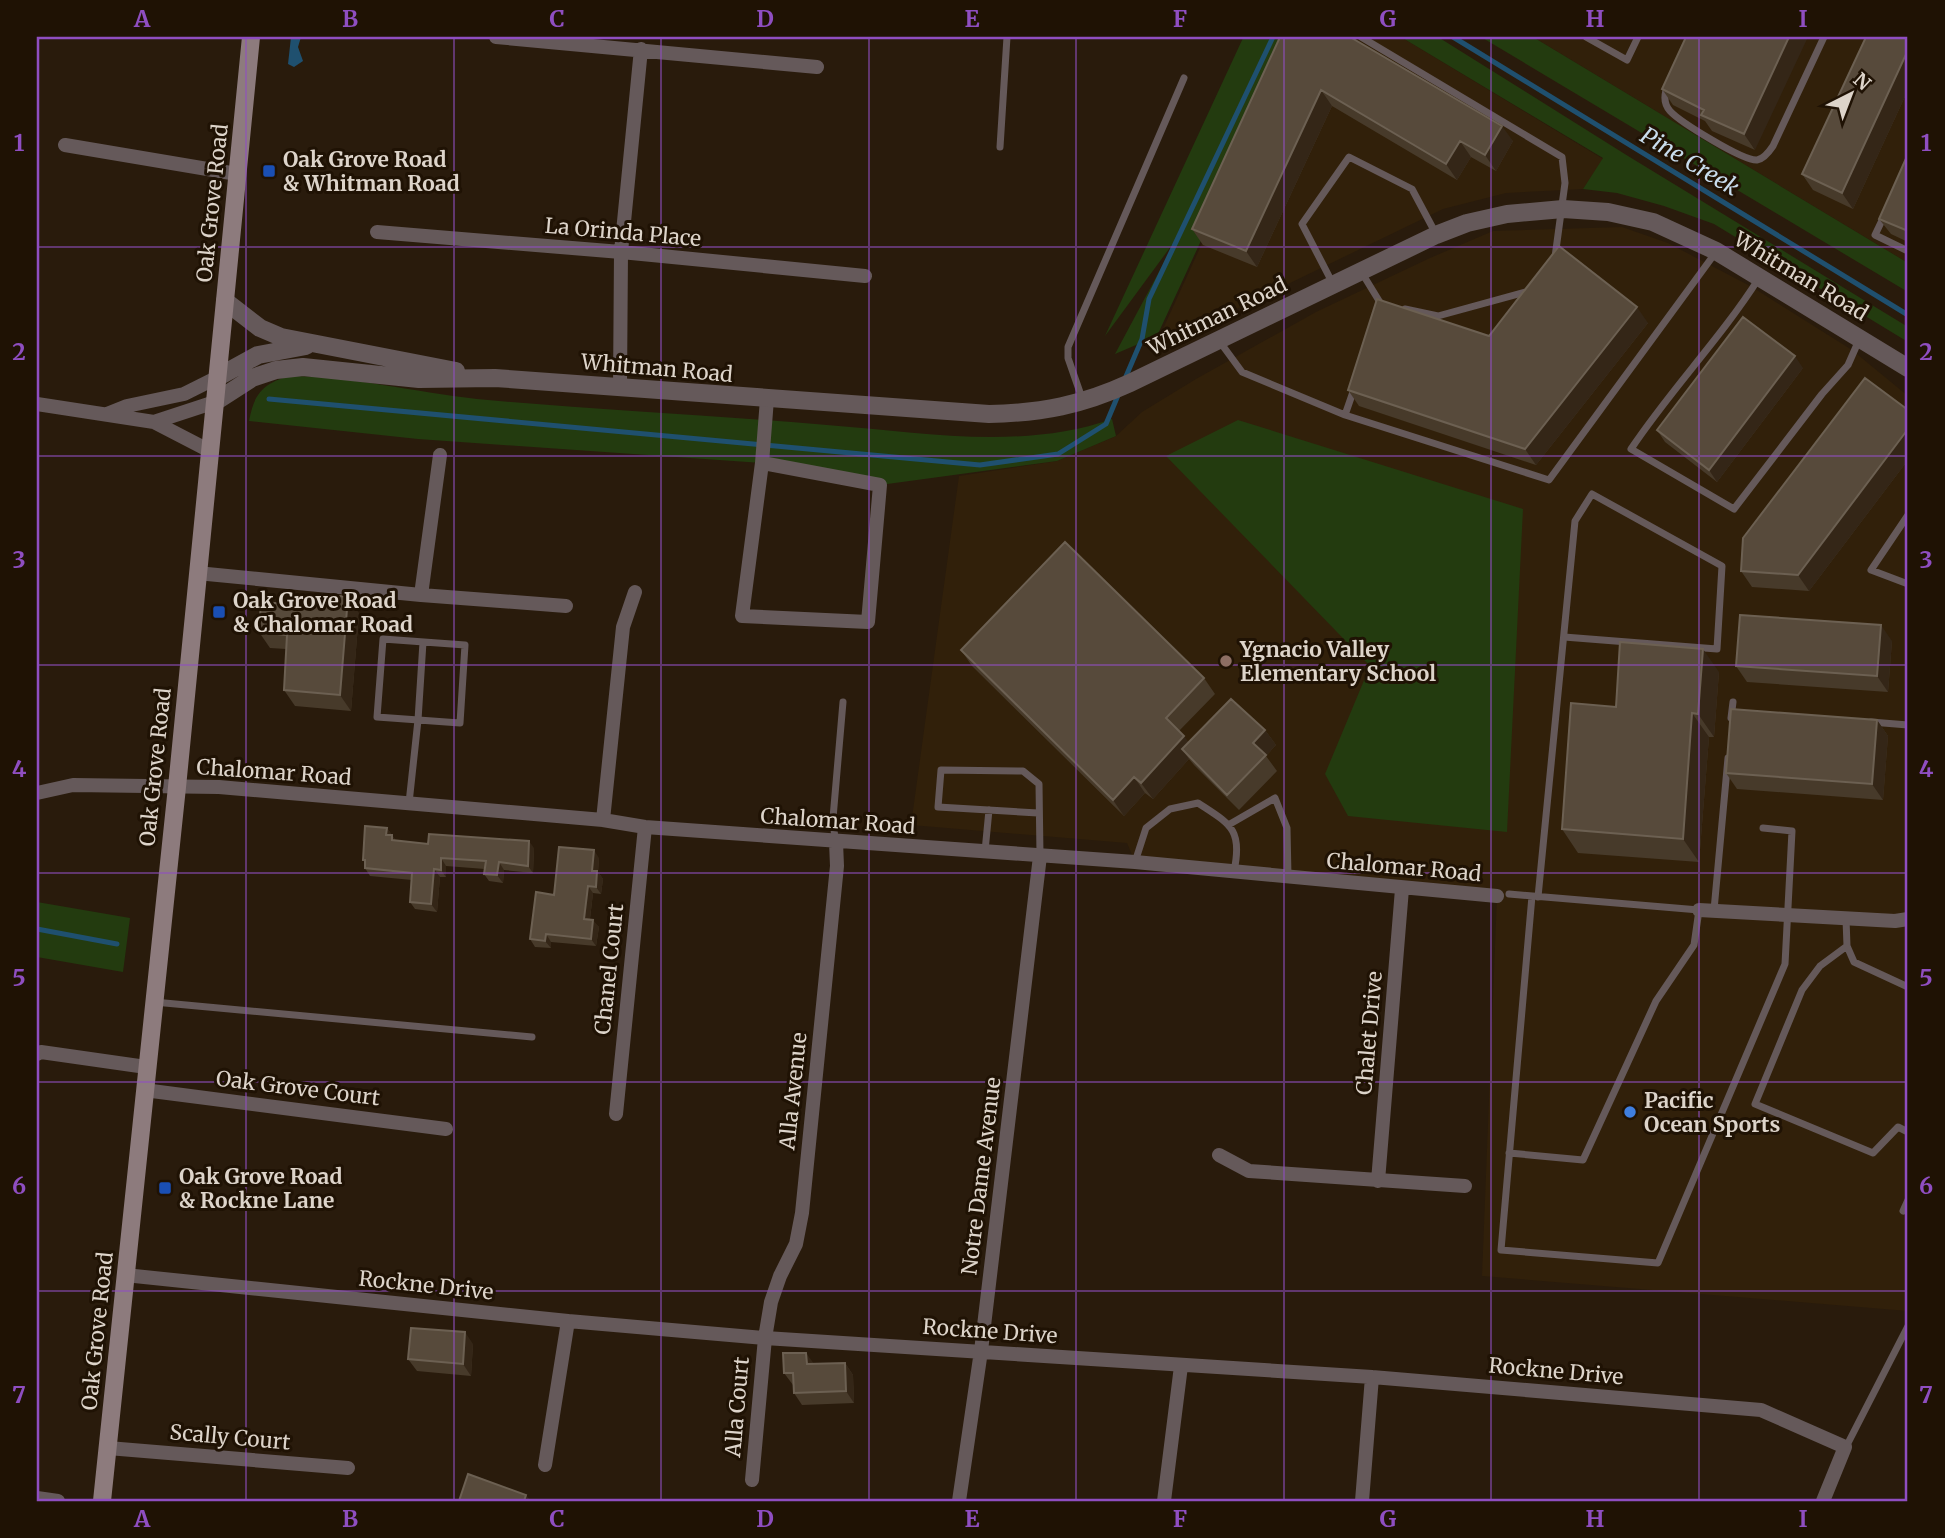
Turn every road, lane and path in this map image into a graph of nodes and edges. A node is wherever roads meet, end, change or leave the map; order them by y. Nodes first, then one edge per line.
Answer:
1 (251, 37) edge
2 (496, 37) edge
3 (1007, 37) edge
4 (1361, 37) edge
5 (1586, 37) edge
6 (1638, 37) edge
7 (1824, 37) edge
8 (641, 49) junction
9 (817, 67) dead end
10 (1184, 78) dead end
11 (1670, 82) edge
12 (65, 145) dead end
13 (1000, 147) dead end
14 (237, 174) junction
15 (1892, 200) edge
16 (1563, 209) junction
17 (377, 232) dead end
18 (1436, 235) junction
19 (1716, 251) junction
20 (1908, 251) edge
21 (621, 252) junction
22 (1551, 269) edge
23 (1361, 272) junction
24 (865, 276) dead end
25 (1759, 278) junction
26 (1334, 285) junction
27 (1543, 288) edge
28 (225, 301) junction
29 (1381, 304) junction
30 (1377, 316) edge
31 (1860, 339) junction
32 (1219, 341) junction
33 (313, 344) junction
34 (1908, 368) edge
35 (218, 377) junction
36 (495, 378) junction
37 (1357, 378) edge
38 (620, 387) junction
39 (767, 399) junction
40 (215, 402) junction
41 (1083, 402) junction
42 (37, 404) edge
43 (107, 414) junction
44 (1345, 415) junction
45 (154, 422) junction
46 (211, 451) junction
47 (440, 455) dead end
48 (762, 463) junction
49 (1908, 515) edge
50 (197, 573) junction
51 (1908, 584) edge
52 (635, 592) dead end
53 (421, 595) junction
54 (566, 606) dead end
55 (1564, 637) junction
56 (423, 642) junction
57 (844, 702) dead end
58 (1733, 702) dead end
59 (418, 720) junction
60 (1867, 722) edge
61 (1908, 725) edge
62 (1730, 728) edge
63 (1728, 755) edge
64 (177, 787) junction
65 (37, 793) edge
66 (408, 803) junction
67 (989, 810) junction
68 (1038, 813) junction
69 (603, 820) junction
70 (1230, 824) junction
71 (645, 827) junction
72 (1763, 828) dead end
73 (835, 842) junction
74 (985, 852) junction
75 (1040, 856) junction
76 (1135, 862) junction
77 (1234, 871) junction
78 (1288, 876) junction
79 (1402, 889) junction
80 (1503, 895) joint
81 (1535, 897) junction
82 (1707, 911) junction
83 (1787, 915) junction
84 (1846, 919) junction
85 (1908, 919) edge
86 (1847, 946) junction
87 (1908, 987) edge
88 (153, 1002) junction
89 (532, 1037) dead end
90 (37, 1054) edge
91 (146, 1067) junction
92 (144, 1090) junction
93 (616, 1114) dead end
94 (446, 1129) dead end
95 (1908, 1132) edge
96 (1509, 1153) junction
97 (1219, 1155) dead end
98 (1378, 1181) junction
99 (1465, 1186) dead end
100 (1908, 1200) edge
101 (1903, 1211) dead end
102 (125, 1275) junction
103 (568, 1321) junction
104 (1908, 1326) edge
105 (765, 1338) junction
106 (981, 1351) junction
107 (1181, 1366) junction
108 (1372, 1377) junction
109 (1846, 1447) junction
110 (108, 1448) junction
111 (545, 1465) dead end
112 (348, 1468) dead end
113 (752, 1480) dead end
114 (37, 1497) edge
115 (58, 1501) edge
116 (102, 1501) edge
117 (960, 1501) edge
118 (1164, 1501) edge
119 (1362, 1501) edge
120 (1823, 1501) edge

1 - 14 main road, Oak Grove Road
2 - 8 street
3 - 13 lane
4 - 16 lane
5 - 6 lane
7 - 11 lane
8 - 9 street
8 - 21 street
10 - 41 lane
12 - 14 street
14 - 28 main road, Oak Grove Road
15 - 20 lane
16 - 18 street, Whitman Road
16 - 19 street, Whitman Road
16 - 22 lane
17 - 21 street, La Orinda Place
18 - 23 street, Whitman Road
18 - 26 lane
19 - 25 street, Whitman Road
19 - 44 lane
21 - 24 street, La Orinda Place
21 - 38 street
23 - 26 street, Whitman Road
23 - 29 lane
25 - 31 street, Whitman Road
25 - 31 lane
26 - 32 street, Whitman Road
27 - 29 lane
28 - 33 street, Whitman Road
28 - 35 main road, Oak Grove Road
29 - 30 lane
31 - 34 street, Whitman Road
32 - 41 street, Whitman Road
32 - 44 lane
33 - 35 street, Whitman Road
33 - 36 street, Whitman Road
35 - 40 main road, Oak Grove Road
35 - 43 street, Whitman Road
36 - 38 street, Whitman Road
36 - 40 street, Whitman Road
37 - 44 lane
38 - 39 street, Whitman Road
39 - 41 street, Whitman Road
39 - 48 street
40 - 45 street, Whitman Road
40 - 46 main road, Oak Grove Road
42 - 43 street, Whitman Road
43 - 45 street, Whitman Road
45 - 46 street, Whitman Road
46 - 50 main road, Oak Grove Road
47 - 53 street
48 - 48 street
49 - 51 lane
50 - 53 street
50 - 64 main road, Oak Grove Road
52 - 69 street
53 - 54 street
55 - 55 lane
55 - 81 lane
56 - 59 lane
56 - 59 lane
56 - 59 lane
57 - 73 lane
58 - 62 lane
59 - 66 lane
60 - 61 lane
63 - 82 lane
64 - 65 street, Chalomar Road
64 - 66 street, Chalomar Road
64 - 88 main road, Oak Grove Road
66 - 69 street, Chalomar Road
67 - 68 lane
67 - 68 lane
67 - 74 lane
68 - 75 lane
69 - 71 street, Chalomar Road
70 - 76 lane
70 - 77 lane
70 - 78 lane
71 - 73 street, Chalomar Road
71 - 93 street, Chanel Court
72 - 83 lane
73 - 74 street, Chalomar Road
73 - 105 street, Alla Avenue
74 - 75 street, Chalomar Road
75 - 76 street, Chalomar Road
75 - 106 street, Notre Dame Avenue
76 - 77 street, Chalomar Road
77 - 78 street, Chalomar Road
78 - 79 street, Chalomar Road
79 - 80 street, Chalomar Road
79 - 98 street, Chalet Drive
80 - 81 lane
81 - 82 lane
81 - 96 lane
82 - 83 street
82 - 96 lane
83 - 84 street
83 - 96 lane
84 - 85 street
84 - 86 lane
86 - 87 lane
86 - 95 lane
88 - 89 lane
88 - 91 main road, Oak Grove Road
90 - 91 street
91 - 92 main road, Oak Grove Road
92 - 94 street, Oak Grove Court
92 - 102 main road, Oak Grove Road
97 - 98 street
98 - 99 street
100 - 101 lane
102 - 103 street, Rockne Drive
102 - 110 main road, Oak Grove Road
103 - 105 street, Rockne Drive
103 - 111 street
104 - 109 lane
105 - 106 street, Rockne Drive
105 - 113 street, Alla Court
106 - 107 street, Rockne Drive
106 - 117 street, Notre Dame Avenue
107 - 108 street, Rockne Drive
107 - 118 street
108 - 109 street, Rockne Drive
108 - 119 street
109 - 120 street
110 - 112 street, Scally Court
110 - 116 main road, Oak Grove Road
114 - 115 street

